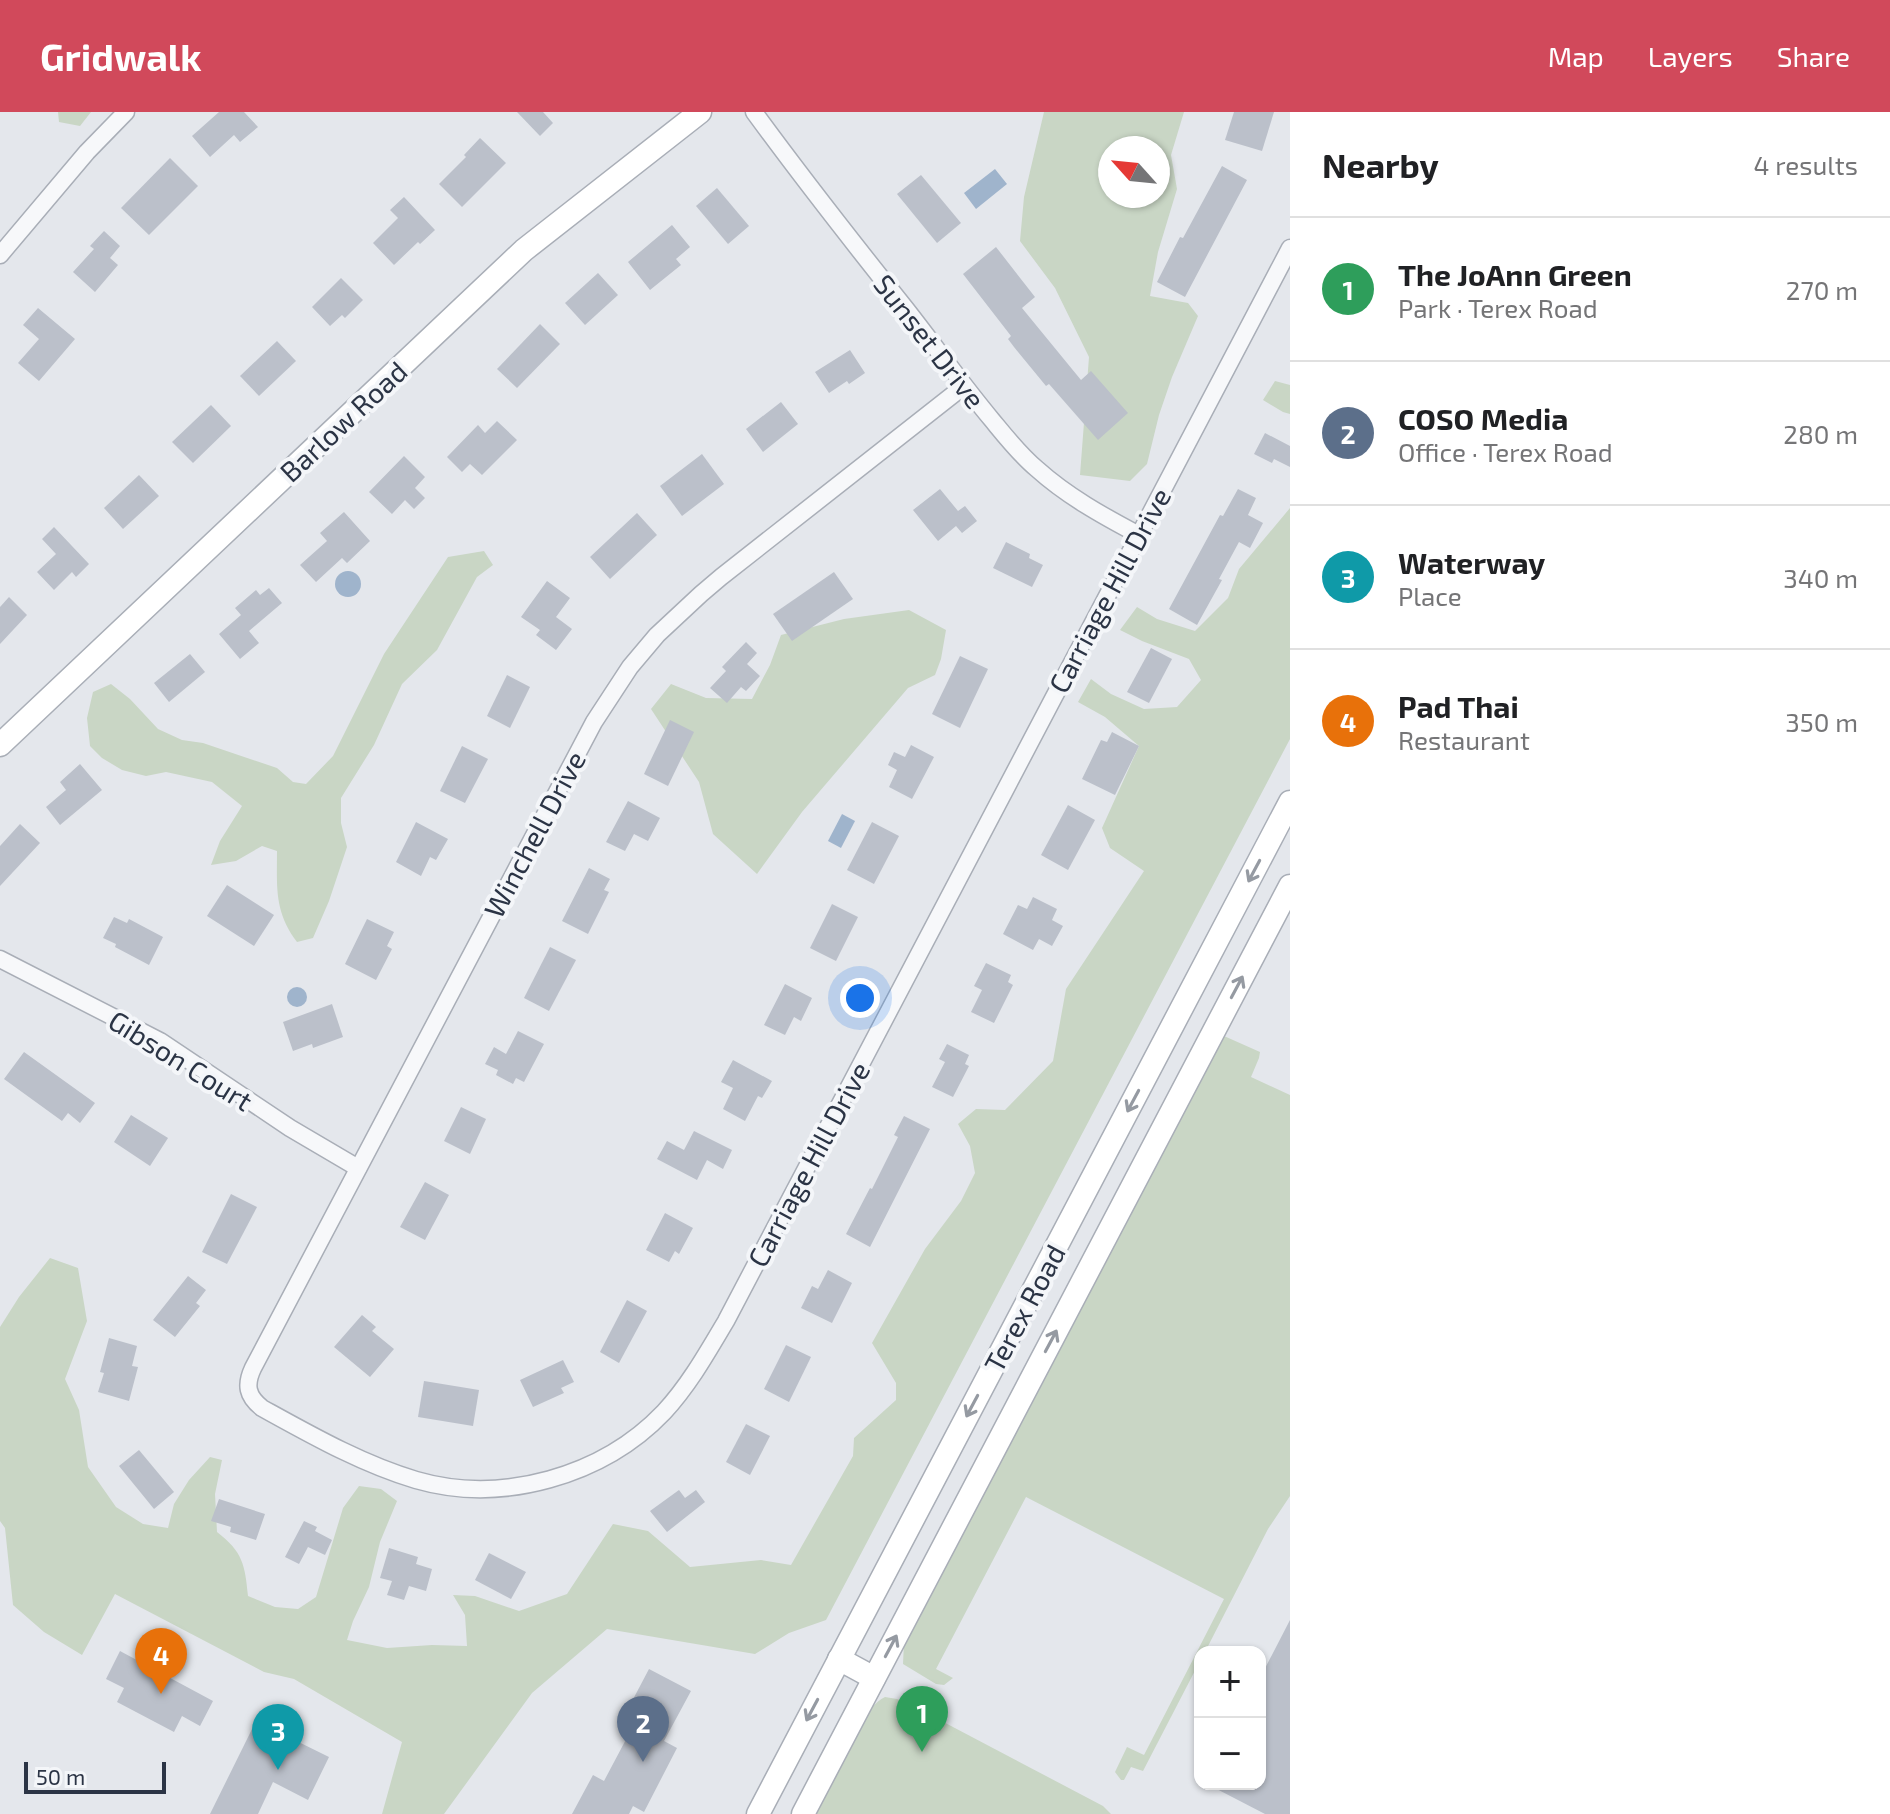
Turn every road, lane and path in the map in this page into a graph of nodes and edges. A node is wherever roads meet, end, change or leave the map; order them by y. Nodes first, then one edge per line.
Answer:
1 (126, 112) edge
2 (700, 112) edge
3 (754, 112) edge
4 (1290, 248) edge
5 (0, 255) edge
6 (964, 386) junction
7 (1139, 535) junction
8 (0, 745) edge
9 (1290, 802) edge
10 (1290, 886) edge
11 (0, 959) edge
12 (1185, 1002) junction
13 (1220, 1020) junction
14 (358, 1168) junction
15 (249, 1393) joint
16 (839, 1659) junction
17 (874, 1678) junction
18 (758, 1814) edge
19 (803, 1814) edge

1 - 5 street
2 - 8 street, Barlow Road
3 - 6 street, Sunset Drive
4 - 7 street, Carriage Hill Drive
6 - 7 street, Sunset Drive
6 - 14 street, Winchell Drive
7 - 15 street, Carriage Hill Drive
9 -> 12 street, Terex Road
13 -> 10 street, Terex Road
11 - 14 street, Gibson Court
12 - 13 street
12 -> 16 street, Terex Road
17 -> 13 street, Terex Road
14 - 15 street, Winchell Drive
16 - 17 street
16 -> 18 street, Terex Road
17 - 19 street, Terex Road

